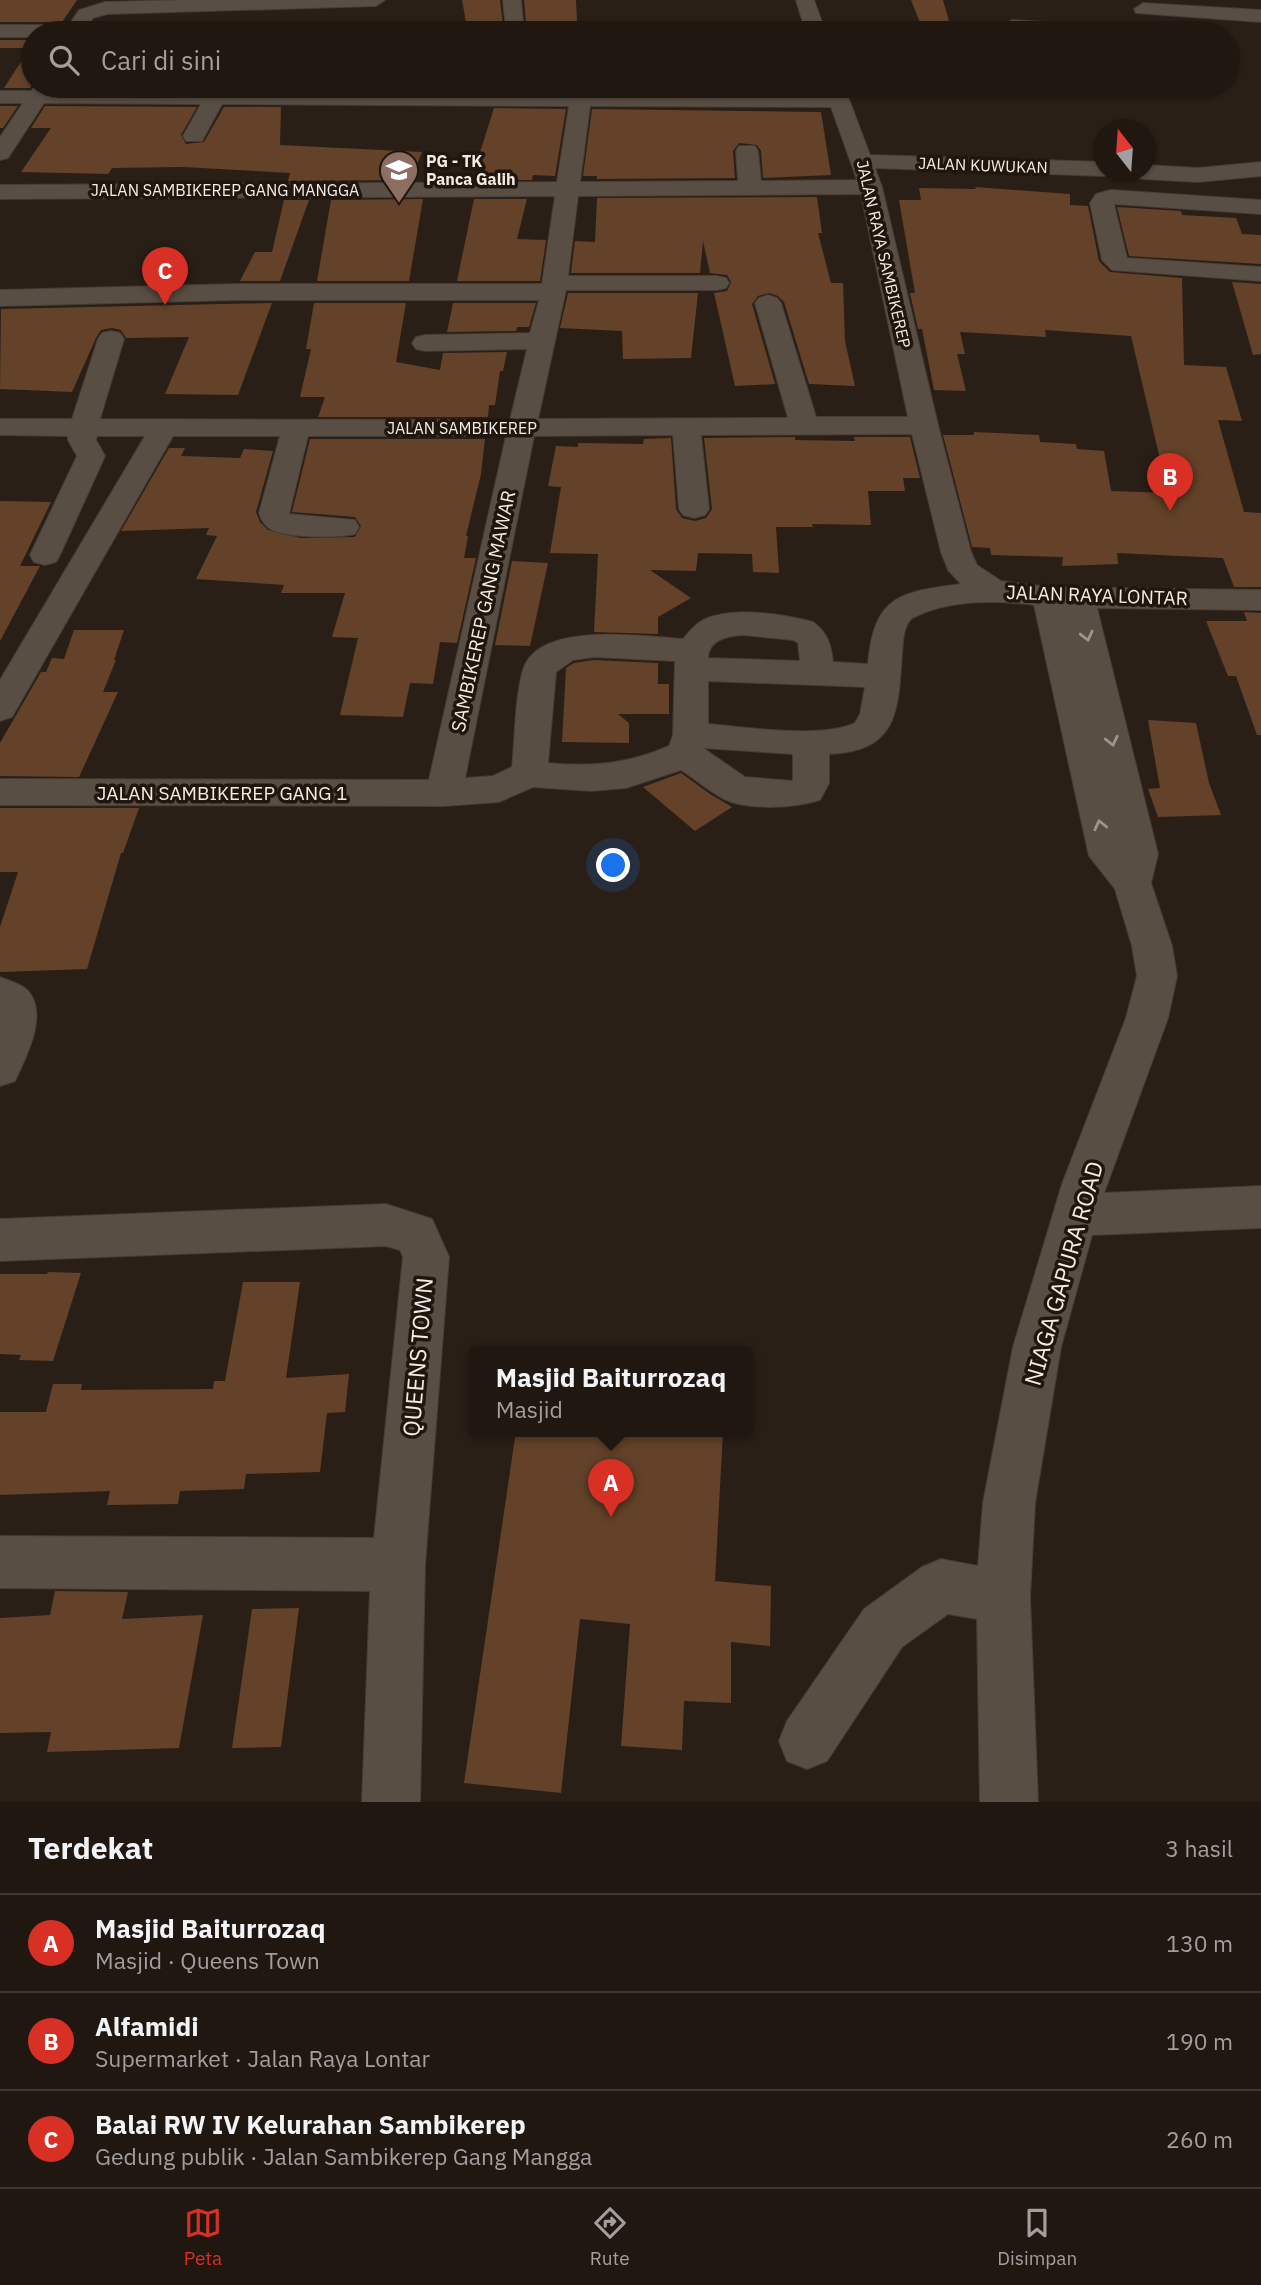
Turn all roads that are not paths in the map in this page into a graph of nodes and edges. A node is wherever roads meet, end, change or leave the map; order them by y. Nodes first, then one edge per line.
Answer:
1 (376, 0) edge
2 (512, 0) edge
3 (805, 0) edge
4 (1241, 0) edge
5 (1261, 1) edge
6 (1143, 9) dead end
7 (1109, 11) dead end
8 (1261, 16) edge
9 (81, 21) edge
10 (515, 21) edge
11 (812, 21) edge
12 (1110, 21) edge
13 (0, 31) edge
14 (21, 31) edge
15 (21, 94) edge
16 (0, 97) edge
17 (38, 98) edge
18 (215, 98) edge
19 (577, 98) edge
20 (623, 98) edge
21 (839, 98) edge
22 (580, 99) junction
23 (194, 136) dead end
24 (747, 150) dead end
25 (0, 153) edge
26 (863, 161) junction
27 (1093, 169) edge
28 (1156, 173) edge
29 (1259, 175) edge
30 (750, 187) junction
31 (871, 187) junction
32 (570, 189) junction
33 (0, 192) edge
34 (1261, 207) edge
35 (1261, 274) edge
36 (717, 283) dead end
37 (554, 287) junction
38 (0, 298) edge
39 (768, 303) dead end
40 (111, 339) dead end
41 (541, 341) junction
42 (425, 343) dead end
43 (804, 425) junction
44 (924, 425) junction
45 (84, 426) junction
46 (686, 426) junction
47 (0, 427) edge
48 (164, 427) junction
49 (296, 428) junction
50 (522, 428) junction
51 (694, 509) dead end
52 (344, 527) dead end
53 (45, 555) dead end
54 (994, 590) junction
55 (1063, 597) junction
56 (1261, 600) edge
57 (691, 660) junction
58 (818, 673) junction
59 (884, 676) junction
60 (0, 709) edge
61 (811, 743) junction
62 (687, 745) junction
63 (530, 774) junction
64 (0, 792) edge
65 (444, 793) junction
66 (0, 994) edge
67 (0, 1068) edge
68 (1261, 1207) edge
69 (1075, 1215) junction
70 (7, 1240) edge
71 (0, 1562) edge
72 (398, 1565) junction
73 (1003, 1597) junction
74 (807, 1741) dead end
75 (391, 1802) edge
76 (1009, 1802) edge

1 - 9 street
2 - 10 street
3 - 11 street
4 - 5 street
6 - 8 street
7 - 12 street
13 - 14 street
15 - 16 street
17 - 25 street
18 - 23 street
19 - 22 street
20 - 22 street
21 - 26 street, JALAN RAYA SAMBIKEREP
22 - 32 street, SAMBIKEREP GANG MAWAR
24 - 30 street
26 - 27 street, JALAN KUWUKAN
26 - 31 street, JALAN RAYA SAMBIKEREP
28 - 29 street
30 - 31 street, JALAN SAMBIKEREP GANG MANGGA
30 - 32 street, JALAN SAMBIKEREP GANG MANGGA
31 - 44 street, JALAN RAYA SAMBIKEREP
32 - 33 street, JALAN SAMBIKEREP GANG MANGGA
32 - 37 street, SAMBIKEREP GANG MAWAR
34 - 35 street
36 - 37 street
37 - 38 street
37 - 41 street, SAMBIKEREP GANG MAWAR
39 - 43 street
40 - 45 street
41 - 42 street
41 - 50 street, SAMBIKEREP GANG MAWAR
43 - 44 street, JALAN SAMBIKEREP
43 - 46 street, JALAN SAMBIKEREP
44 - 54 street, JALAN RAYA LONTAR
45 - 47 street, JALAN SAMBIKEREP
45 - 48 street, JALAN SAMBIKEREP
45 - 53 street
46 - 50 street, JALAN SAMBIKEREP
46 - 51 street
48 - 49 street, JALAN SAMBIKEREP
48 - 60 street
49 - 50 street, JALAN SAMBIKEREP
49 - 52 street
50 - 65 street, SAMBIKEREP GANG MAWAR
54 - 55 street, JALAN RAYA LONTAR
54 - 59 street
55 - 56 street, JALAN RAYA LONTAR
55 - 69 street, NIAGA GAPURA ROAD
57 - 58 street
57 - 58 street
57 - 62 street
57 - 63 street
58 - 59 street
59 - 61 street
61 - 62 street
61 - 62 street
62 - 63 street
63 - 65 street, JALAN SAMBIKEREP GANG 1
64 - 65 street, JALAN SAMBIKEREP GANG 1
66 - 67 street
68 - 69 street
69 - 73 street, NIAGA GAPURA ROAD
70 - 72 street, QUEENS TOWN
71 - 72 street
72 - 75 street, QUEENS TOWN
73 - 74 street
73 - 76 street, NIAGA GAPURA ROAD

